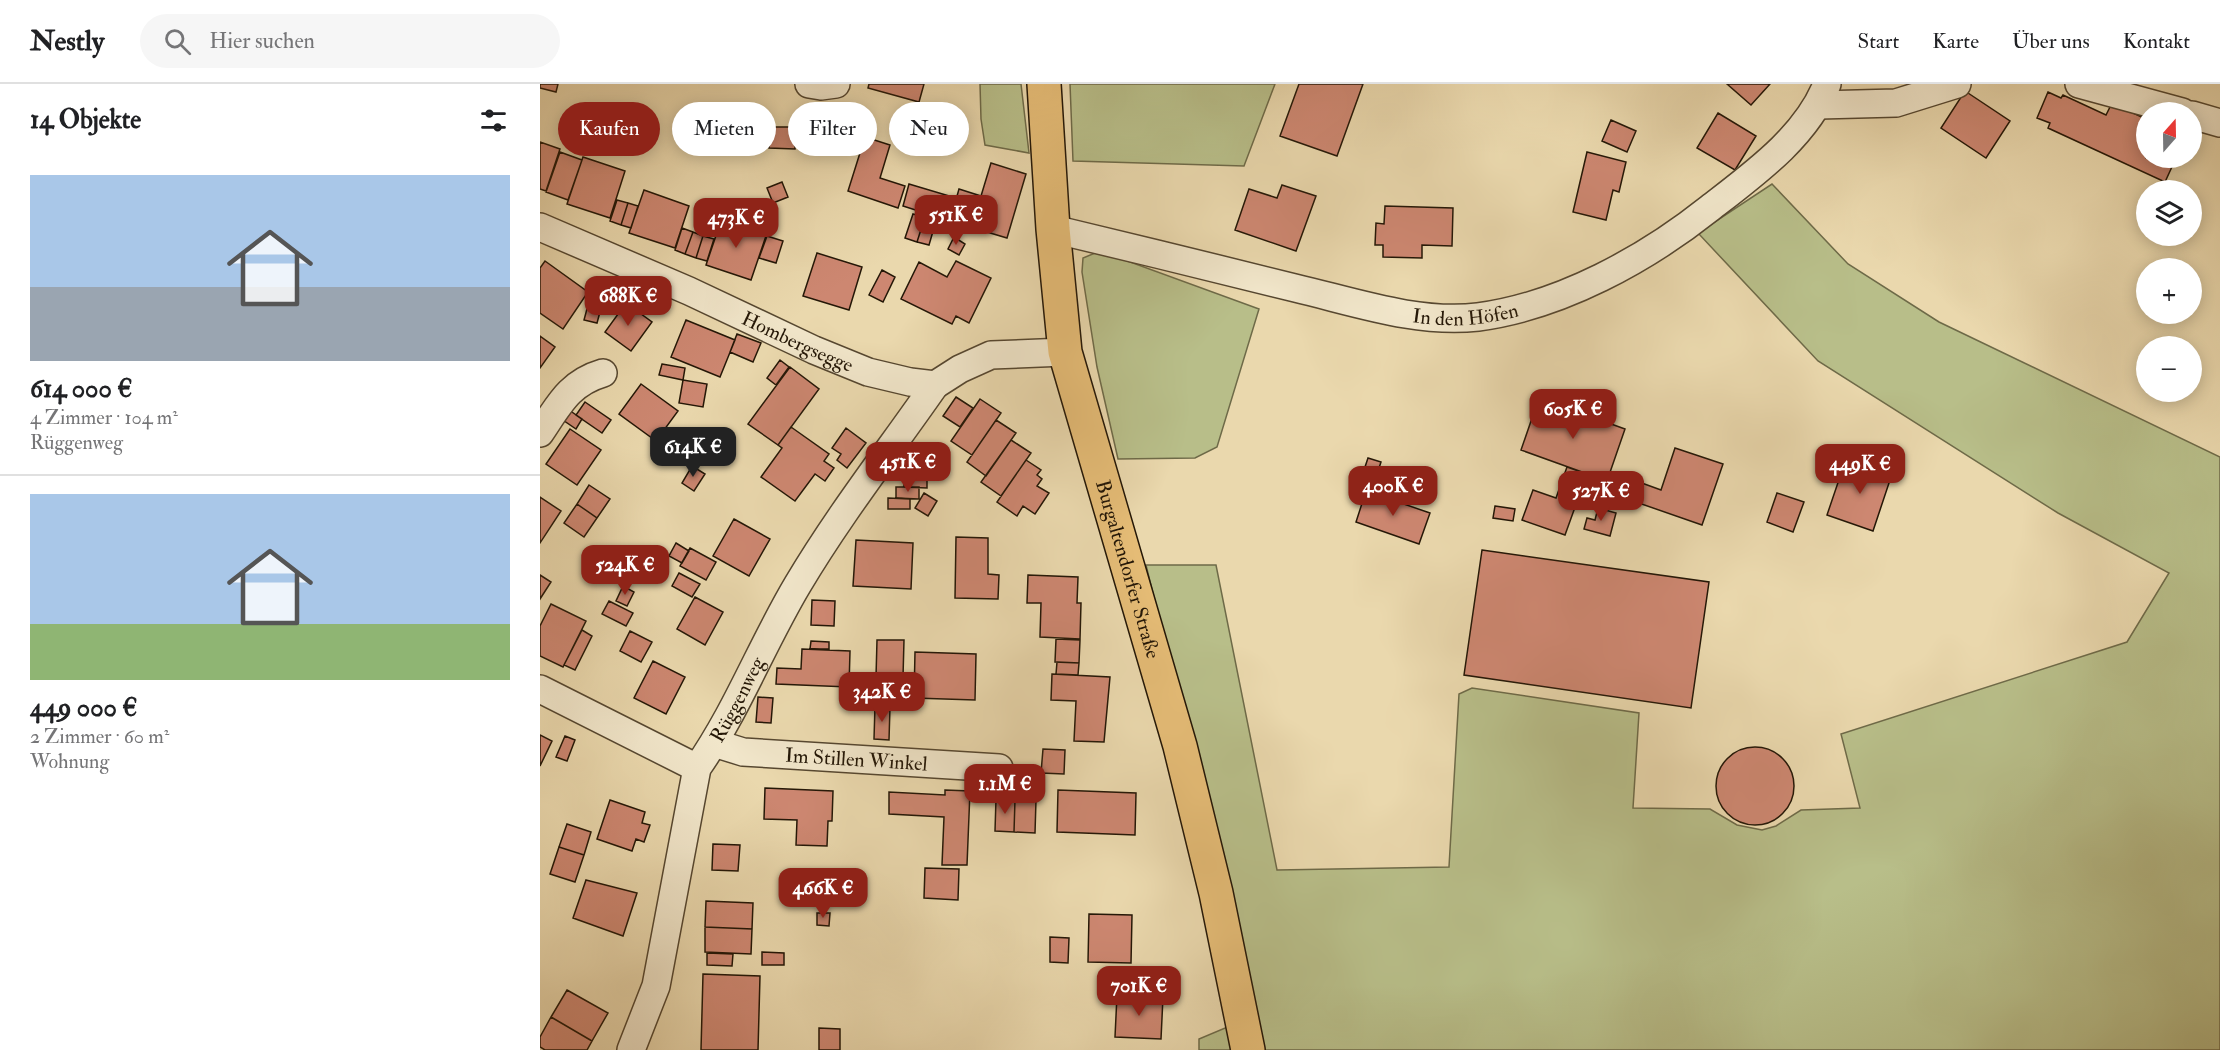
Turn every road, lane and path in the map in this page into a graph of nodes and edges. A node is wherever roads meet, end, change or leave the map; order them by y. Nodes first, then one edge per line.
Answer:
1 (809, 84) edge
2 (836, 84) edge
3 (1044, 84) edge
4 (1957, 84) edge
5 (2079, 84) edge
6 (1823, 94) edge
7 (2145, 102) edge
8 (2202, 118) edge
9 (2220, 123) edge
10 (540, 227) edge
11 (1053, 229) junction
12 (1065, 352) junction
13 (603, 372) dead end
14 (935, 385) junction
15 (540, 433) edge
16 (540, 689) edge
17 (714, 743) junction
18 (697, 768) junction
19 (999, 768) dead end
20 (631, 1050) edge
21 (1248, 1050) edge

1 - 2 street
3 - 11 main road, Burgaltendorfer Straße
4 - 6 street, In den Höfen
5 - 7 street
6 - 11 street, In den Höfen
8 - 9 street
10 - 14 street, Hombergsegge
11 - 12 main road, Burgaltendorfer Straße
12 - 14 street
12 - 21 main road, Burgaltendorfer Straße
13 - 15 street
14 - 17 street, Rüggenweg
16 - 18 street
17 - 18 street, Rüggenweg
17 - 19 street, Im Stillen Winkel
18 - 20 street, Rüggenweg

